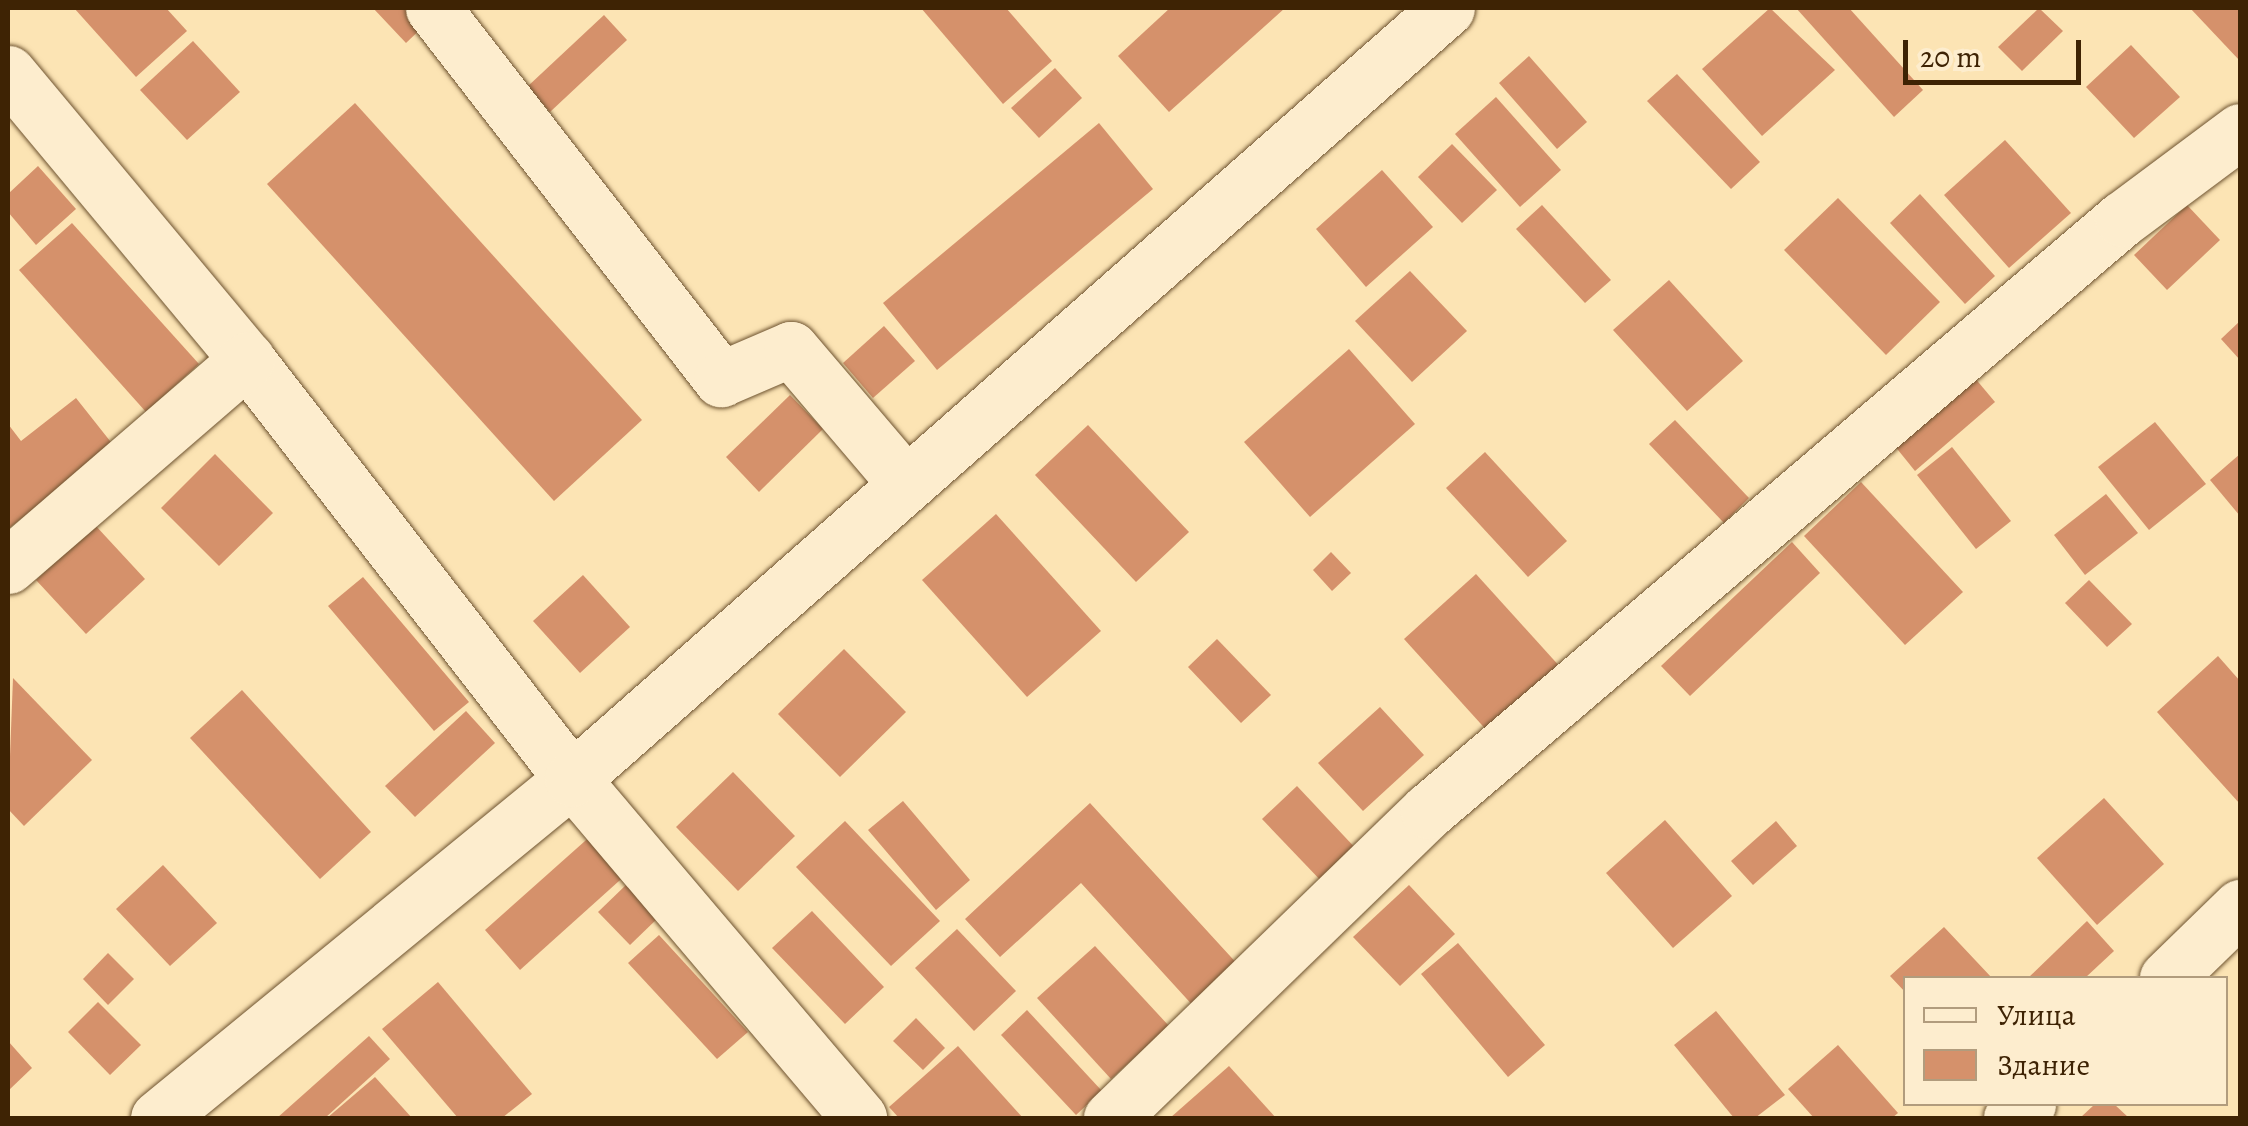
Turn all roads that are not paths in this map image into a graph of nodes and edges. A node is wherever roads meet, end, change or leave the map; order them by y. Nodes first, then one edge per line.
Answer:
1 (433, 8) edge
2 (1447, 8) edge
3 (8, 73) edge
4 (2240, 130) edge
5 (247, 360) junction
6 (906, 484) junction
7 (8, 566) edge
8 (572, 779) junction
9 (2240, 907) edge
10 (2169, 976) edge
11 (158, 1118) edge
12 (859, 1118) edge
13 (1111, 1118) edge

1 - 6 street
2 - 6 street
3 - 5 street
4 - 13 street
5 - 7 street
5 - 8 street
6 - 8 street
8 - 11 street
8 - 12 street
9 - 10 street

